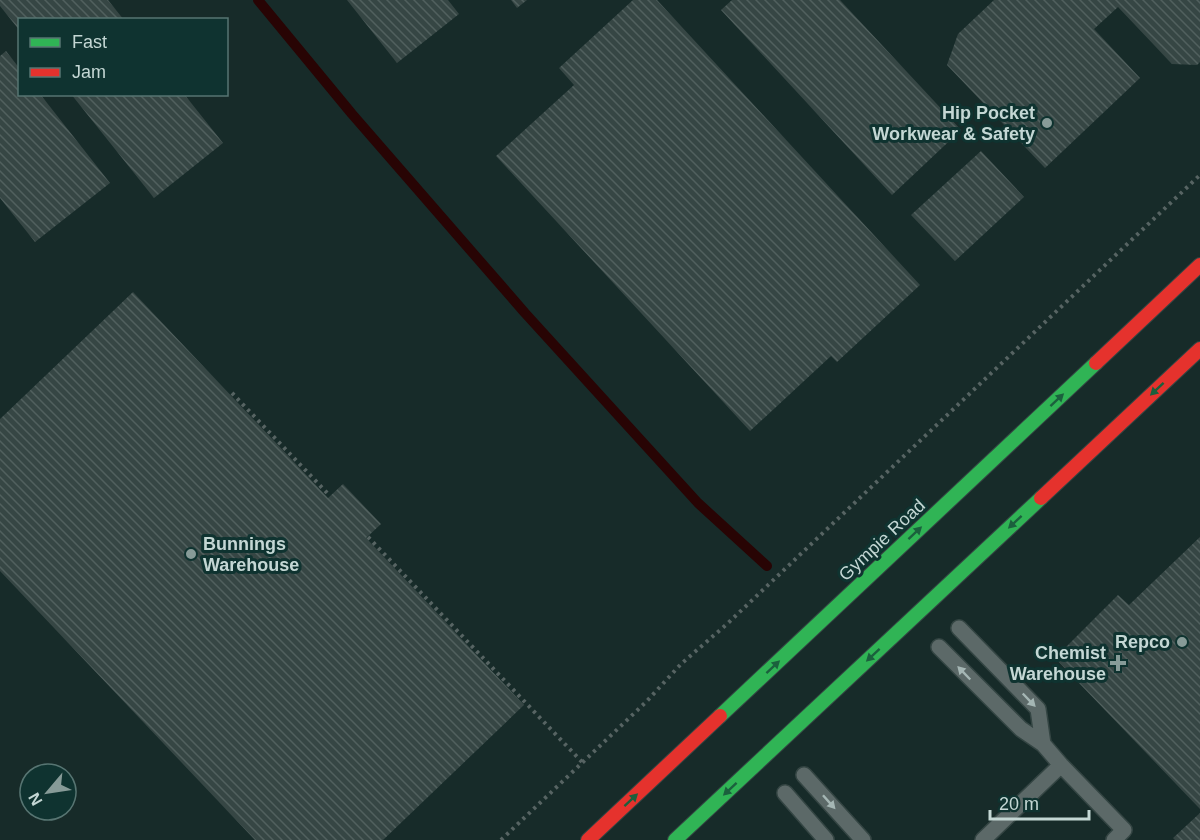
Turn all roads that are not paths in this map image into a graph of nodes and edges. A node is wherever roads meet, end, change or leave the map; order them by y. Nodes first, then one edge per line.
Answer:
1 (1200, 265) edge
2 (1200, 349) edge
3 (960, 628) dead end
4 (939, 647) dead end
5 (1043, 744) junction
6 (1061, 765) junction
7 (804, 775) dead end
8 (785, 793) dead end
9 (859, 835) edge
10 (823, 839) edge
11 (588, 840) edge
12 (675, 840) edge
13 (983, 840) edge
14 (1114, 840) edge

11 -> 1 highway, Gympie Road
2 -> 12 highway
3 -> 5 lane
5 -> 4 lane
5 - 6 lane
6 - 13 lane
6 - 14 lane
7 -> 9 lane
8 - 10 lane

